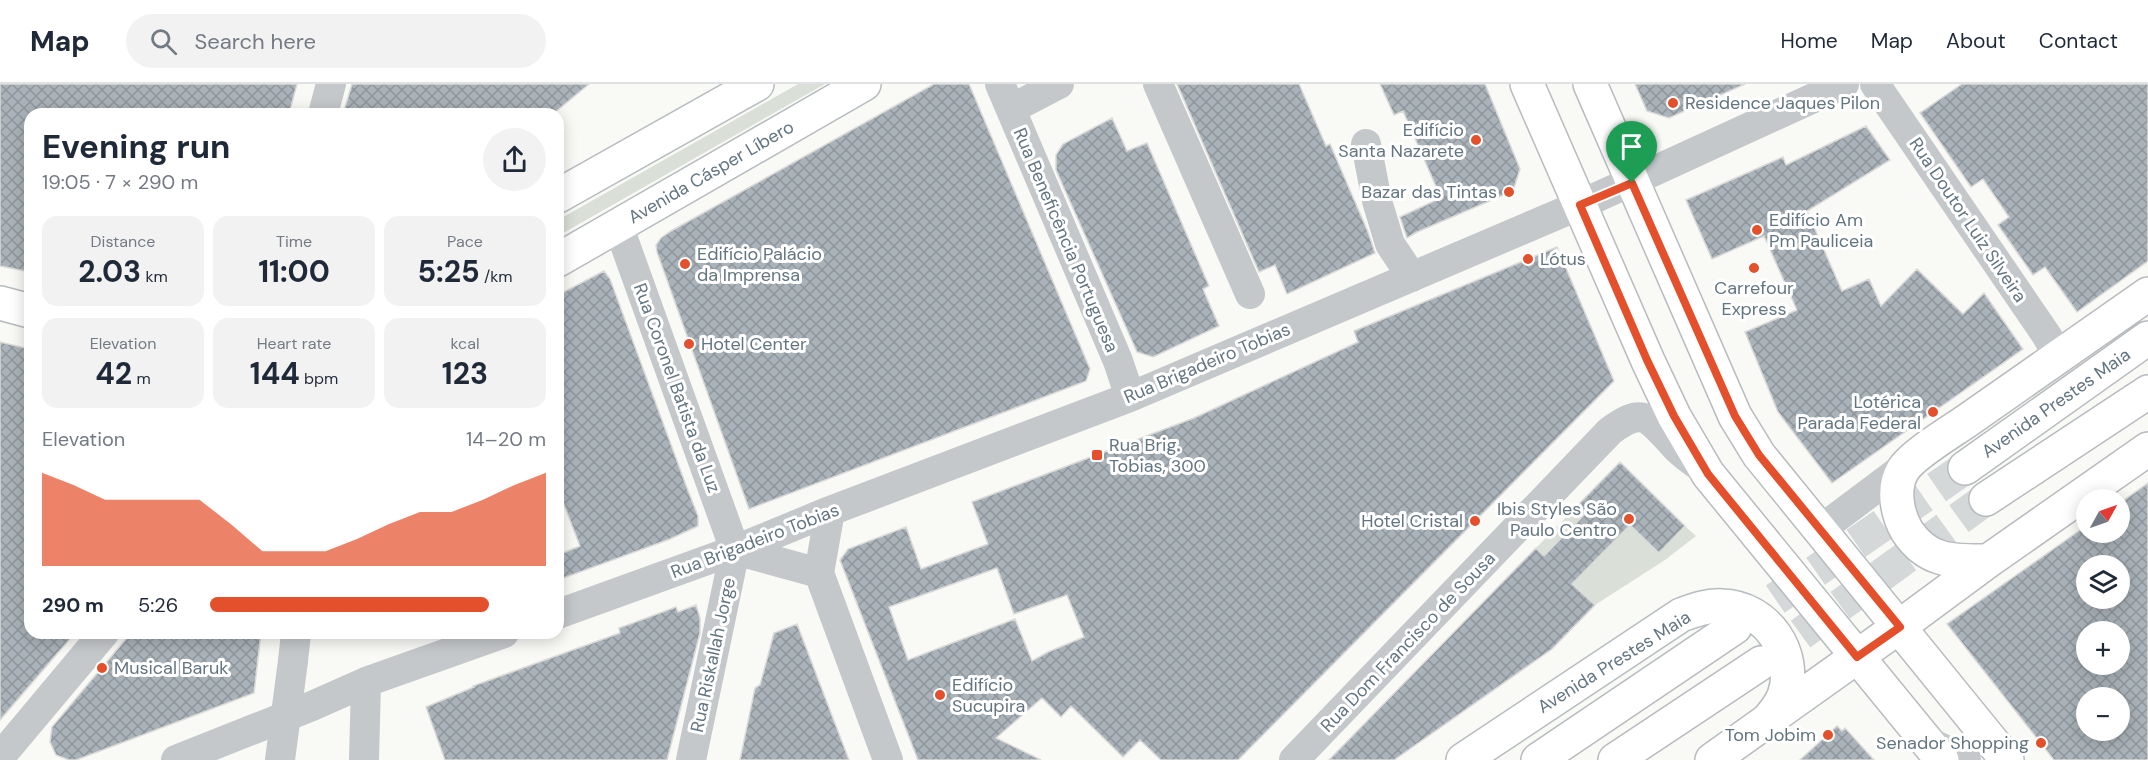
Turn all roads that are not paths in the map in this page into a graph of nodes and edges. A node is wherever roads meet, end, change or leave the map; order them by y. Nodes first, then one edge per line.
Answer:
1 (331, 84) edge
2 (757, 84) edge
3 (864, 84) edge
4 (1059, 84) edge
5 (1158, 84) edge
6 (1527, 84) edge
7 (1590, 84) edge
8 (1844, 84) edge
9 (1875, 84) edge
10 (1005, 97) edge
11 (325, 108) edge
12 (1366, 144) dead end
13 (1632, 183) junction
14 (564, 193) edge
15 (1580, 205) junction
16 (618, 225) junction
17 (564, 256) edge
18 (1412, 277) junction
19 (1250, 294) dead end
20 (2148, 294) edge
21 (0, 303) edge
22 (24, 309) edge
23 (2148, 338) edge
24 (2059, 357) junction
25 (2148, 392) edge
26 (1130, 397) junction
27 (2148, 449) edge
28 (1904, 468) junction
29 (1965, 468) tunnel mouth
30 (1708, 474) junction
31 (1986, 499) tunnel mouth
32 (830, 511) junction
33 (1820, 530) junction
34 (735, 550) junction
35 (1988, 561) junction
36 (819, 573) junction
37 (564, 612) edge
38 (1735, 627) tunnel mouth
39 (1900, 627) junction
40 (99, 639) edge
41 (487, 639) edge
42 (294, 647) edge
43 (1857, 657) junction
44 (1761, 663) tunnel mouth
45 (366, 682) junction
46 (1762, 726) junction
47 (1934, 750) edge
48 (5, 754) edge
49 (176, 760) edge
50 (280, 760) edge
51 (364, 760) edge
52 (691, 760) edge
53 (888, 760) edge
54 (1294, 760) edge
55 (1463, 760) edge
56 (1538, 760) edge
57 (1616, 760) edge
58 (1712, 760) edge
59 (1966, 760) edge
60 (2007, 760) edge

1 - 11 street
2 - 14 main road
3 - 16 main road, Avenida Cásper Líbero
4 - 10 street
5 - 19 street
6 - 15 main road
7 - 13 main road
8 - 13 street, Rua Brigadeiro Tobias
9 - 24 street, Rua Doutor Luiz Silveira
10 - 26 street, Rua Beneficência Portuguesa
12 - 18 street
13 - 15 street, Rua Brigadeiro Tobias
13 - 33 main road
15 - 18 street, Rua Brigadeiro Tobias
15 - 30 main road
16 - 17 main road, Avenida Cásper Líbero
16 - 34 street, Rua Coronel Batista da Luz
18 - 26 street, Rua Brigadeiro Tobias
20 - 24 main road
21 - 22 main road
23 - 29 main road, Avenida Prestes Maia
24 - 28 main road
25 - 31 main road
26 - 32 street, Rua Brigadeiro Tobias
27 - 35 main road, Avenida Prestes Maia
28 - 33 street
28 - 35 main road
30 - 43 main road
30 - 54 street, Rua Dom Francisco de Sousa
32 - 34 street, Rua Brigadeiro Tobias
32 - 36 street
33 - 39 main road
34 - 36 street
34 - 37 street, Rua Brigadeiro Tobias
34 - 52 street, Rua Riskallah Jorge
35 - 39 main road, Avenida Prestes Maia
36 - 53 street
38 - 56 main road, Avenida Prestes Maia
39 - 43 main road, Avenida Prestes Maia
39 - 60 main road
40 - 48 street
41 - 45 street
42 - 50 street, bridge
43 - 46 main road, Avenida Prestes Maia
43 - 47 main road
44 - 57 main road
45 - 49 street
45 - 51 street
46 - 55 main road, Avenida Prestes Maia
46 - 58 main road, Avenida Prestes Maia
47 - 59 street

